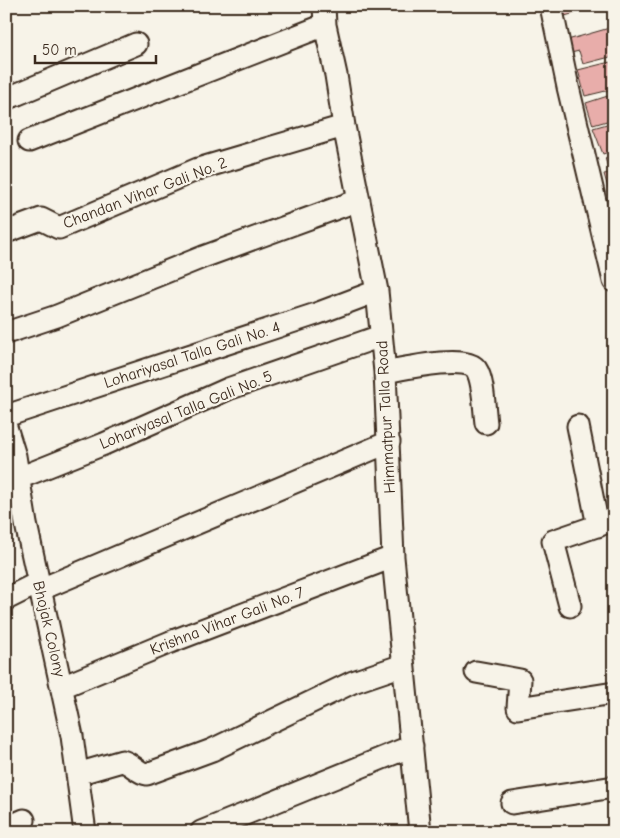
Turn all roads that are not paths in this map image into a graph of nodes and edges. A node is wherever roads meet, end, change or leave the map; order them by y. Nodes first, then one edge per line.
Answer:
1 (551, 6) edge
2 (325, 16) edge
3 (136, 44) dead end
4 (6, 99) edge
5 (344, 126) junction
6 (29, 141) dead end
7 (359, 200) junction
8 (6, 232) edge
9 (614, 281) edge
10 (377, 290) junction
11 (6, 333) edge
12 (382, 336) junction
13 (385, 372) junction
14 (6, 416) edge
15 (486, 423) dead end
16 (6, 426) edge
17 (578, 426) dead end
18 (389, 442) junction
19 (10, 458) edge
20 (19, 478) junction
21 (606, 523) edge
22 (393, 557) junction
23 (39, 587) junction
24 (6, 599) edge
25 (570, 606) dead end
26 (403, 664) junction
27 (476, 672) dead end
28 (62, 687) junction
29 (614, 693) edge
30 (412, 746) junction
31 (77, 774) junction
32 (614, 787) edge
33 (512, 803) dead end
34 (85, 832) edge
35 (201, 832) edge
36 (420, 832) edge

1 - 9 street
2 - 5 street, Himmatpur Talla Road
2 - 6 street
3 - 4 street
5 - 7 street, Himmatpur Talla Road
5 - 8 street, Chandan Vihar Gali No. 2
7 - 10 street, Himmatpur Talla Road
7 - 11 street
10 - 12 street, Himmatpur Talla Road
10 - 14 street, Lohariyasal Talla Gali No. 4
12 - 13 street, Himmatpur Talla Road
12 - 20 street, Lohariyasal Talla Gali No. 5
13 - 15 street
13 - 18 street, Himmatpur Talla Road
16 - 19 street, Bhojak Colony
17 - 21 street
18 - 22 street, Himmatpur Talla Road
18 - 23 street
19 - 20 street, Bhojak Colony
20 - 23 street, Bhojak Colony
21 - 25 street
22 - 26 street, Himmatpur Talla Road
22 - 28 street, Krishna Vihar Gali No. 7
23 - 24 street
23 - 28 street, Bhojak Colony
26 - 30 street, Himmatpur Talla Road
26 - 31 street
27 - 29 street
28 - 31 street, Bhojak Colony
30 - 35 street
30 - 36 street, Himmatpur Talla Road
31 - 34 street, Bhojak Colony
32 - 33 street

